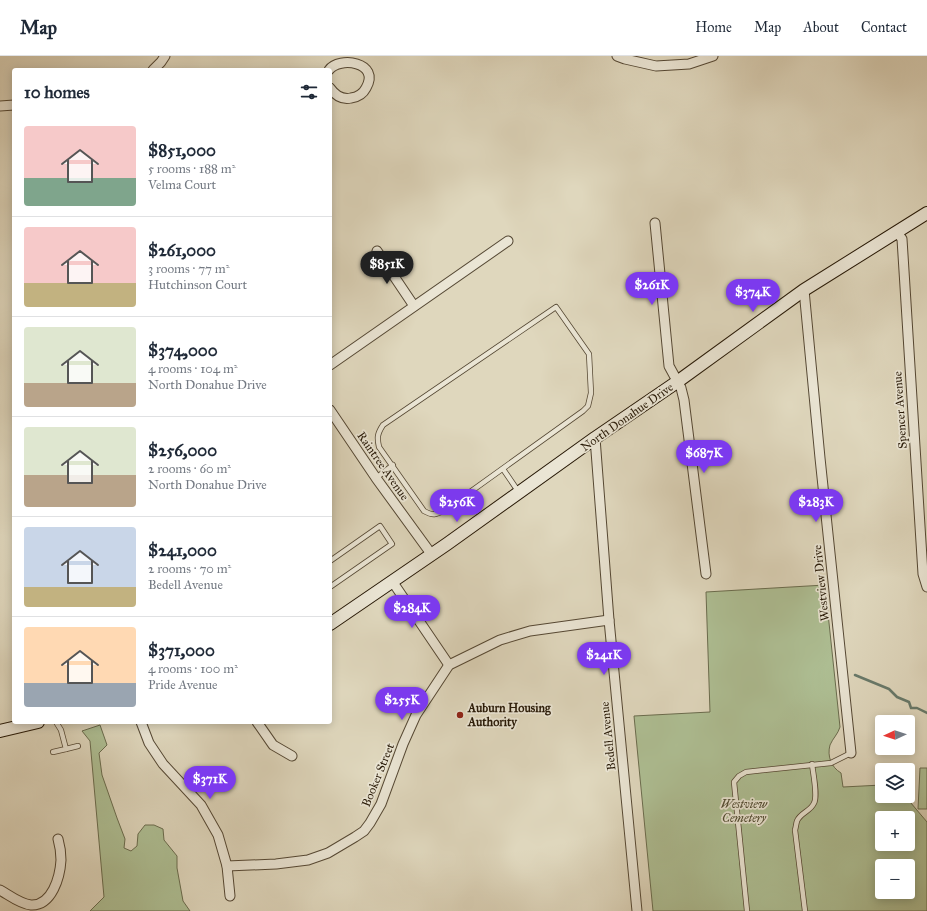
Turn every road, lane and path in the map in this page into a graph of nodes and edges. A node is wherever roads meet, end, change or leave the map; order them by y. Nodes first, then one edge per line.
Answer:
1 (164, 56) edge
2 (347, 56) edge
3 (617, 56) edge
4 (713, 56) edge
5 (155, 68) edge
6 (330, 68) edge
7 (332, 90) edge
8 (0, 106) edge
9 (12, 106) edge
10 (927, 213) edge
11 (655, 222) dead end
12 (897, 232) junction
13 (508, 241) dead end
14 (377, 251) dead end
15 (804, 290) junction
16 (414, 306) junction
17 (332, 364) edge
18 (677, 382) junction
19 (332, 413) edge
20 (595, 438) junction
21 (393, 465) junction
22 (503, 469) junction
23 (376, 478) junction
24 (519, 493) junction
25 (432, 555) junction
26 (332, 560) edge
27 (706, 574) dead end
28 (392, 581) junction
29 (332, 586) edge
30 (927, 587) edge
31 (609, 620) junction
32 (332, 623) edge
33 (449, 665) junction
34 (30, 724) edge
35 (57, 724) edge
36 (142, 724) edge
37 (259, 724) edge
38 (0, 731) edge
39 (78, 746) dead end
40 (66, 749) junction
41 (53, 752) dead end
42 (851, 753) joint
43 (292, 756) dead end
44 (812, 764) junction
45 (58, 838) dead end
46 (227, 866) junction
47 (0, 890) edge
48 (230, 896) dead end
49 (637, 911) edge
50 (747, 911) edge
51 (805, 911) edge

1 - 5 street
2 - 6 street
2 - 7 street
3 - 4 street
8 - 9 street
10 - 12 street, North Donahue Drive
11 - 18 street
12 - 15 street, North Donahue Drive
12 - 30 street, Spencer Avenue
13 - 16 street
14 - 16 street
15 - 18 street, North Donahue Drive
15 - 42 street, Westview Drive
16 - 17 street
18 - 20 street, North Donahue Drive
18 - 27 street
19 - 23 street, Raintree Avenue
20 - 24 street, North Donahue Drive
20 - 31 street, Bedell Avenue
21 - 22 lane
21 - 22 lane
21 - 23 lane
22 - 24 lane
23 - 25 street, Raintree Avenue
24 - 25 street, North Donahue Drive
25 - 28 street, North Donahue Drive
26 - 29 lane
28 - 32 street, North Donahue Drive
28 - 33 street
31 - 33 street
31 - 49 street, Bedell Avenue
33 - 46 street, Booker Street
34 - 38 street
35 - 40 lane
36 - 46 street
37 - 43 street
39 - 40 lane
40 - 41 lane
42 - 44 lane
44 - 50 lane
44 - 51 lane
45 - 47 street
46 - 48 street

